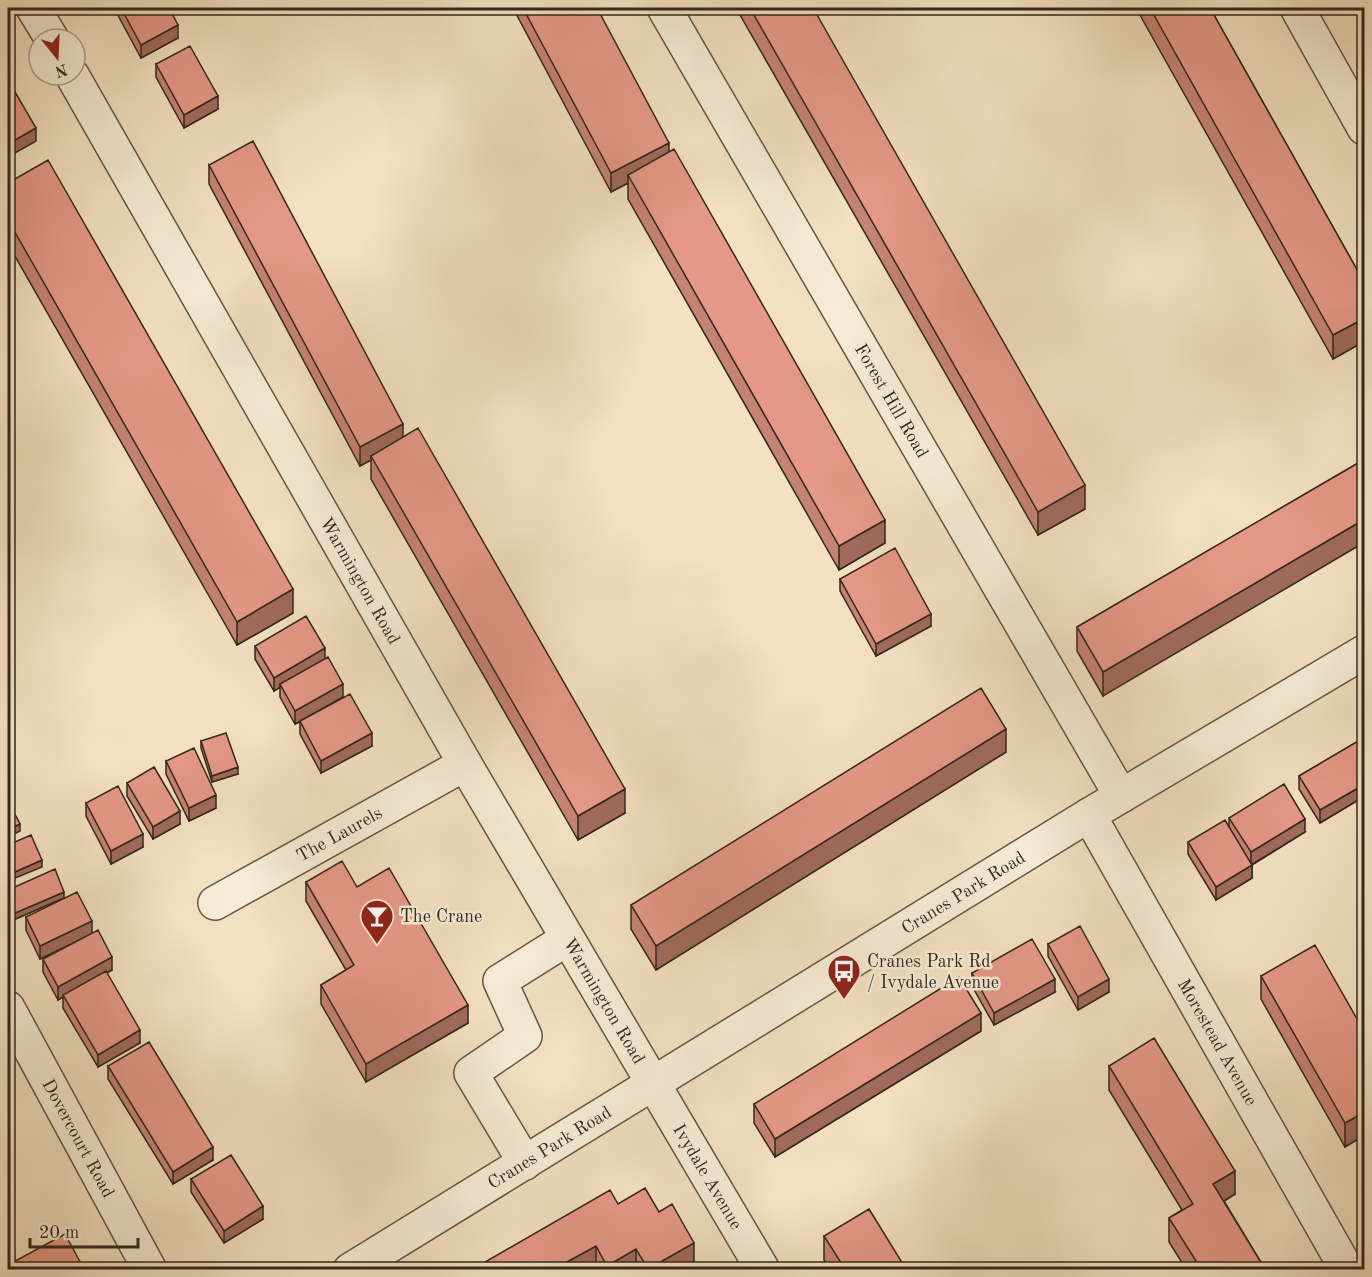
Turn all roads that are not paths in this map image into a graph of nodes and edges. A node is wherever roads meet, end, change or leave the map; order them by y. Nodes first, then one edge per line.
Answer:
1 (33, 8) edge
2 (664, 8) edge
3 (1297, 8) edge
4 (45, 27) edge
5 (79, 87) edge
6 (1365, 128) edge
7 (1365, 652) edge
8 (465, 764) junction
9 (1121, 796) junction
10 (1089, 815) junction
11 (214, 903) dead end
12 (567, 939) junction
13 (8, 1008) edge
14 (652, 1084) junction
15 (525, 1163) junction
16 (150, 1269) edge
17 (350, 1269) edge
18 (763, 1269) edge
19 (1347, 1269) edge

1 - 4 street
2 - 9 street, Forest Hill Road
3 - 6 street
5 - 8 street, Warmington Road
7 - 9 street, Cranes Park Road
8 - 11 street, The Laurels
8 - 12 street, Warmington Road
9 - 10 street, Cranes Park Road
10 - 14 street, Cranes Park Road
10 - 19 street, Morestead Avenue
12 - 14 street, Warmington Road
12 - 15 street
13 - 16 street, Dovercourt Road
14 - 15 street, Cranes Park Road
14 - 18 street, Ivydale Avenue
15 - 17 street, Cranes Park Road

